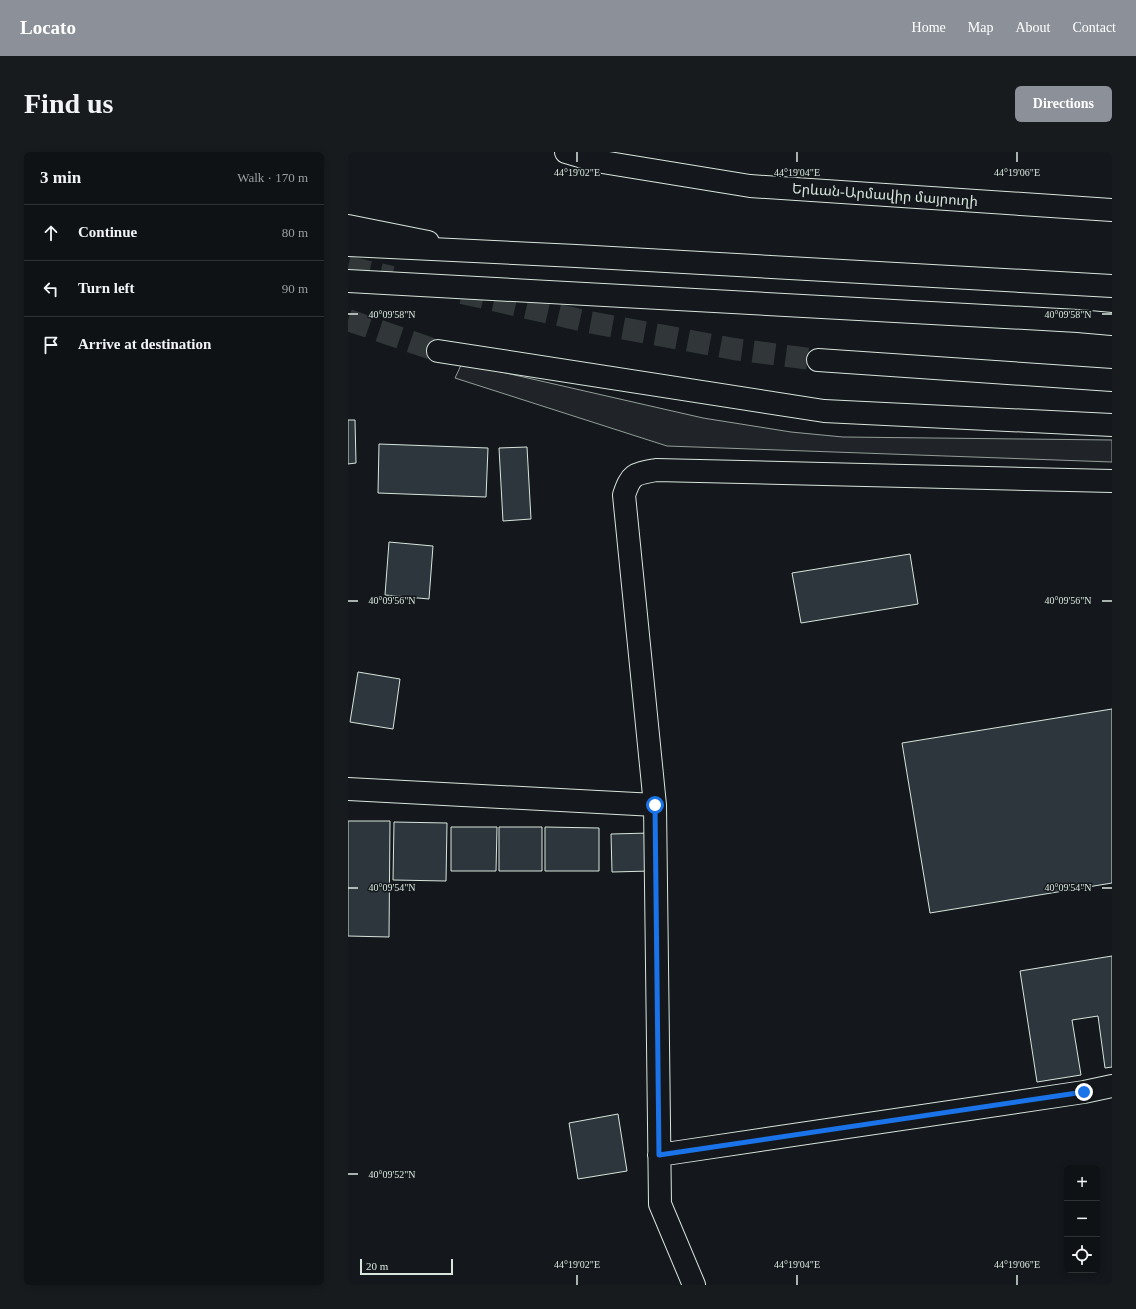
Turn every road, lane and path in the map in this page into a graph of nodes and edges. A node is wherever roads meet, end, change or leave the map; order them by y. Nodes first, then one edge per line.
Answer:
1 (566, 152) edge
2 (1112, 210) edge
3 (348, 226) edge
4 (348, 245) edge
5 (470, 251) junction
6 (348, 281) edge
7 (1112, 286) edge
8 (1112, 324) edge
9 (438, 351) tunnel mouth
10 (818, 360) tunnel mouth
11 (1112, 380) edge
12 (1112, 425) edge
13 (1112, 481) edge
14 (348, 789) edge
15 (655, 805) junction
16 (1112, 1086) edge
17 (659, 1155) junction
18 (694, 1285) edge

1 - 2 main road, Երևան-Արմավիր մայրուղի
3 - 5 main road
4 - 5 main road
5 - 7 main road
6 - 8 main road
9 - 12 main road
10 - 11 main road
13 - 15 main road
14 - 15 main road
15 - 17 main road
16 - 17 main road
17 - 18 main road

